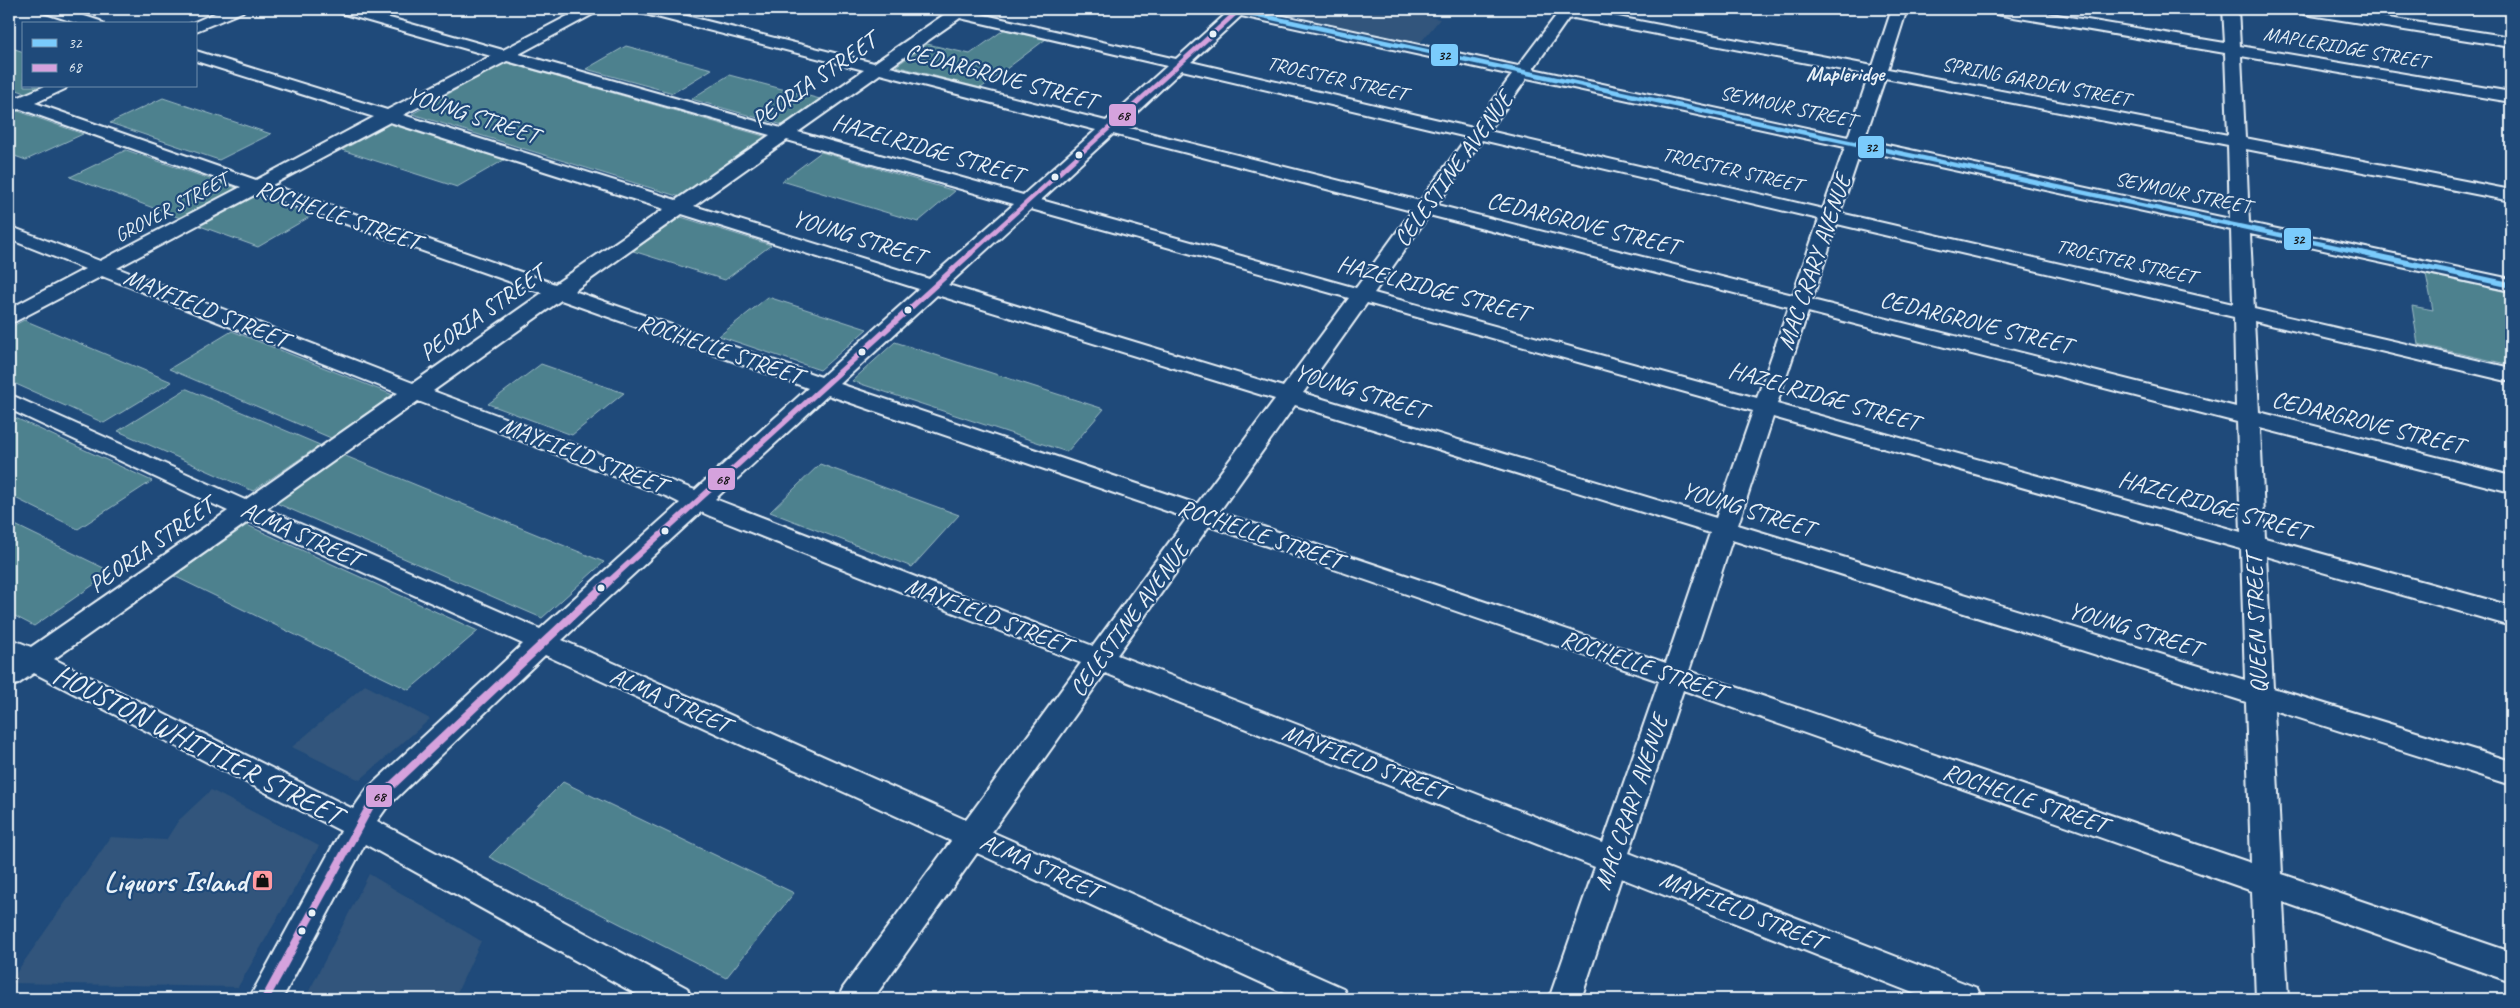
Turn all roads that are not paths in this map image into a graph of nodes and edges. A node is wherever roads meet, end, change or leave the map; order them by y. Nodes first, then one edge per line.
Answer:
1 (48, 9) edge
2 (236, 9) edge
3 (342, 9) edge
4 (592, 9) edge
5 (642, 9) edge
6 (1236, 9) edge
7 (1900, 9) edge
8 (1996, 9) edge
9 (2231, 9) edge
10 (2304, 9) edge
11 (954, 10) edge
12 (1571, 10) edge
13 (89, 22) edge
14 (198, 25) edge
15 (2511, 42) edge
16 (2232, 49) junction
17 (505, 55) junction
18 (198, 57) edge
19 (1178, 65) junction
20 (876, 69) junction
21 (1523, 71) junction
22 (1878, 72) junction
23 (54, 88) edge
24 (2511, 97) edge
25 (13, 103) edge
26 (390, 116) junction
27 (1107, 129) junction
28 (783, 134) junction
29 (1478, 134) junction
30 (2235, 141) junction
31 (1854, 142) junction
32 (257, 186) junction
33 (2511, 195) edge
34 (1026, 203) junction
35 (678, 208) junction
36 (1424, 209) junction
37 (1830, 215) junction
38 (2238, 226) junction
39 (9, 232) edge
40 (103, 268) junction
41 (2511, 285) edge
42 (933, 287) junction
43 (557, 292) junction
44 (1362, 296) junction
45 (1800, 303) junction
46 (2242, 312) junction
47 (9, 317) edge
48 (2511, 375) edge
49 (824, 386) junction
50 (415, 392) junction
51 (1290, 396) junction
52 (9, 401) edge
53 (1765, 406) junction
54 (2247, 417) junction
55 (2511, 484) edge
56 (698, 501) junction
57 (246, 510) junction
58 (1204, 515) junction
59 (1724, 529) junction
60 (2252, 543) junction
61 (2511, 616) edge
62 (543, 642) junction
63 (21, 654) edge
64 (1100, 658) junction
65 (1674, 676) junction
66 (9, 677) edge
67 (2259, 695) junction
68 (2511, 773) edge
69 (359, 826) junction
70 (973, 836) junction
71 (1612, 859) junction
72 (2267, 882) junction
73 (2511, 967) edge
74 (265, 999) edge
75 (676, 999) edge
76 (854, 999) edge
77 (1332, 999) edge
78 (1565, 999) edge
79 (1966, 999) edge
80 (2272, 999) edge

1 - 13 street
2 - 14 street
3 - 17 street, HAZELRIDGE STREET
4 - 17 street, GROVER STREET
5 - 20 street, CEDARGROVE STREET
6 - 19 street
6 - 21 street, SEYMOUR STREET
7 - 22 street, MAC CRARY AVENUE
8 - 16 street, MAPLERIDGE STREET
9 - 16 street, QUEEN STREET
10 - 15 street
11 - 19 street, TROESTER STREET
11 - 20 street, PEORIA STREET
12 - 21 street, CELESTINE AVENUE
12 - 22 street, SPRING GARDEN STREET
16 - 24 street, MAPLERIDGE STREET
16 - 30 street, QUEEN STREET
17 - 26 street, GROVER STREET
17 - 28 street, HAZELRIDGE STREET
18 - 26 street, YOUNG STREET
19 - 27 street
19 - 29 street, TROESTER STREET
20 - 27 street, CEDARGROVE STREET
20 - 28 street, PEORIA STREET
21 - 29 street, CELESTINE AVENUE
21 - 31 street, SEYMOUR STREET
22 - 30 street, SPRING GARDEN STREET
22 - 31 street, MAC CRARY AVENUE
23 - 25 street
25 - 32 street, ROCHELLE STREET
26 - 32 street, GROVER STREET
26 - 35 street, YOUNG STREET
27 - 34 street
27 - 36 street, CEDARGROVE STREET
28 - 34 street, HAZELRIDGE STREET
28 - 35 street, PEORIA STREET
29 - 36 street, CELESTINE AVENUE
29 - 37 street, TROESTER STREET
30 - 33 street, SPRING GARDEN STREET
30 - 38 street, QUEEN STREET
31 - 37 street, MAC CRARY AVENUE
31 - 38 street, SEYMOUR STREET
32 - 40 street, GROVER STREET
32 - 43 street, ROCHELLE STREET
34 - 42 street
34 - 44 street, HAZELRIDGE STREET
35 - 42 street, YOUNG STREET
35 - 43 street, PEORIA STREET
36 - 44 street, CELESTINE AVENUE
36 - 45 street, CEDARGROVE STREET
37 - 45 street, MAC CRARY AVENUE
37 - 46 street, TROESTER STREET
38 - 41 street, SEYMOUR STREET
38 - 46 street, QUEEN STREET
39 - 40 street, MAYFIELD STREET
40 - 47 street, GROVER STREET
40 - 50 street, MAYFIELD STREET
42 - 49 street
42 - 51 street, YOUNG STREET
43 - 49 street, ROCHELLE STREET
43 - 50 street, PEORIA STREET
44 - 51 street, CELESTINE AVENUE
44 - 53 street, HAZELRIDGE STREET
45 - 53 street, MAC CRARY AVENUE
45 - 54 street, CEDARGROVE STREET
46 - 48 street, TROESTER STREET
46 - 54 street, QUEEN STREET
49 - 56 street
49 - 58 street, ROCHELLE STREET
50 - 56 street, MAYFIELD STREET
50 - 57 street, PEORIA STREET
51 - 58 street, CELESTINE AVENUE
51 - 59 street, YOUNG STREET
52 - 57 street, ALMA STREET
53 - 59 street, MAC CRARY AVENUE
53 - 60 street, HAZELRIDGE STREET
54 - 55 street, CEDARGROVE STREET
54 - 60 street, QUEEN STREET
56 - 62 street
56 - 64 street, MAYFIELD STREET
57 - 62 street, ALMA STREET
57 - 63 street, PEORIA STREET
58 - 64 street, CELESTINE AVENUE
58 - 65 street, ROCHELLE STREET
59 - 65 street, MAC CRARY AVENUE
59 - 67 street, YOUNG STREET
60 - 61 street, HAZELRIDGE STREET
60 - 67 street, QUEEN STREET
62 - 69 street
62 - 70 street, ALMA STREET
63 - 66 street, PEORIA STREET
63 - 69 street, HOUSTON WHITTIER STREET
64 - 70 street, CELESTINE AVENUE
64 - 71 street, MAYFIELD STREET
65 - 71 street, MAC CRARY AVENUE
65 - 72 street, ROCHELLE STREET
67 - 68 street, YOUNG STREET
67 - 72 street, QUEEN STREET
69 - 74 street
69 - 75 street, HOUSTON WHITTIER STREET
70 - 76 street, CELESTINE AVENUE
70 - 77 street, ALMA STREET
71 - 78 street, MAC CRARY AVENUE
71 - 79 street, MAYFIELD STREET
72 - 73 street, ROCHELLE STREET
72 - 80 street, QUEEN STREET

